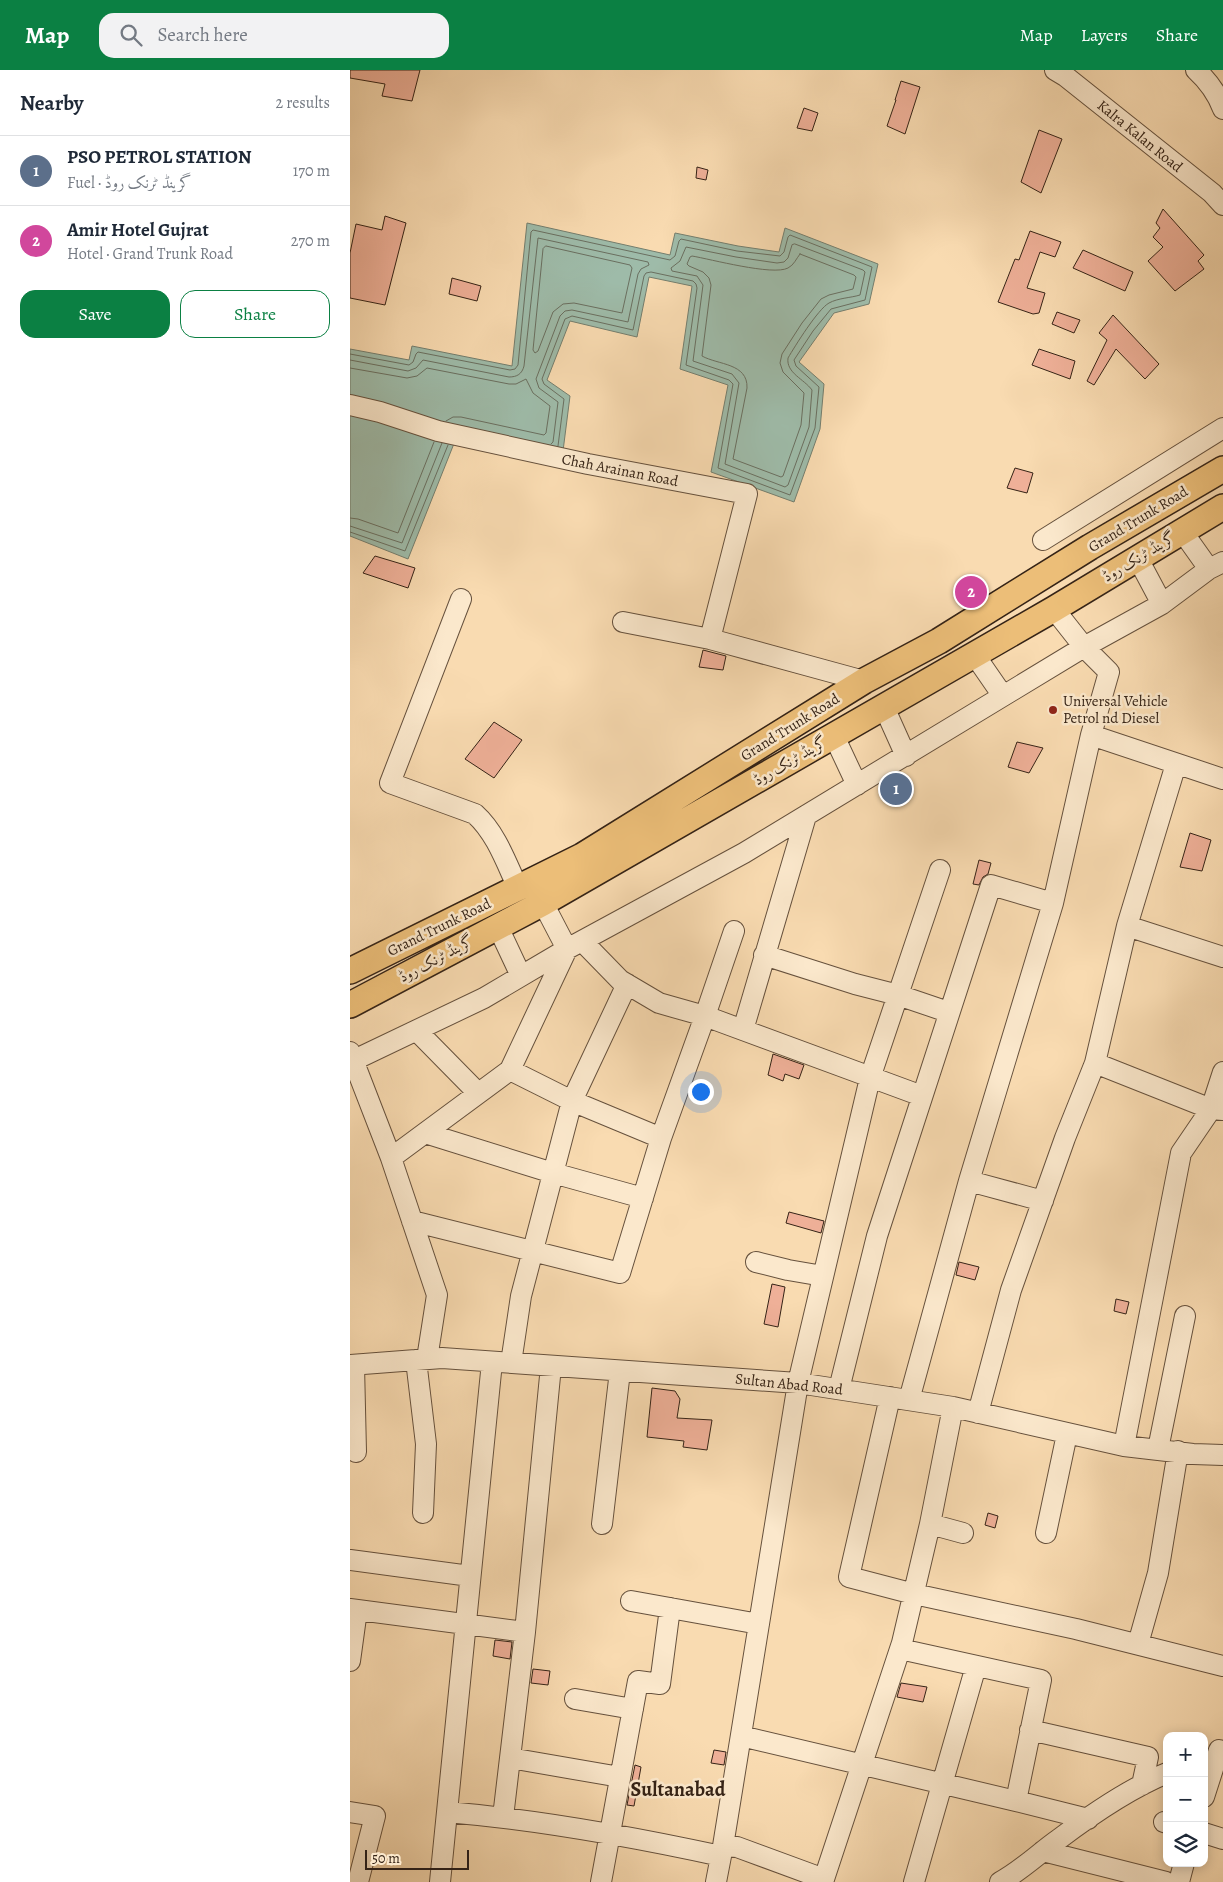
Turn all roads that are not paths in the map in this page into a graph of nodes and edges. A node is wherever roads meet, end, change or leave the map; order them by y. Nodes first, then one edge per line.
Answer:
1 (1055, 70) edge
2 (1196, 70) edge
3 (1223, 108) edge
4 (1223, 205) edge
5 (350, 405) edge
6 (1223, 428) edge
7 (1223, 469) edge
8 (1223, 507) edge
9 (1074, 521) junction
10 (1182, 531) junction
11 (1043, 540) dead end
12 (1090, 547) junction
13 (1137, 557) junction
14 (1216, 566) edge
15 (461, 599) dead end
16 (1162, 604) junction
17 (1054, 609) junction
18 (623, 622) dead end
19 (710, 639) junction
20 (1084, 647) junction
21 (974, 654) junction
22 (864, 681) junction
23 (1003, 696) junction
24 (884, 707) junction
25 (834, 736) junction
26 (1091, 736) junction
27 (906, 756) junction
28 (1176, 764) junction
29 (1223, 779) edge
30 (857, 785) junction
31 (806, 816) junction
32 (940, 870) dead end
33 (518, 888) junction
34 (543, 903) junction
35 (1053, 903) junction
36 (481, 906) junction
37 (1127, 926) junction
38 (495, 928) junction
39 (734, 931) dead end
40 (575, 945) junction
41 (764, 955) junction
42 (1223, 957) edge
43 (350, 971) edge
44 (520, 976) junction
45 (627, 984) junction
46 (898, 995) junction
47 (350, 1005) edge
48 (948, 1012) junction
49 (705, 1016) junction
50 (743, 1030) junction
51 (417, 1031) junction
52 (351, 1058) edge
53 (1095, 1063) junction
54 (510, 1070) junction
55 (1223, 1072) edge
56 (870, 1078) junction
57 (478, 1093) junction
58 (922, 1096) junction
59 (572, 1100) junction
60 (1217, 1110) edge
61 (425, 1133) junction
62 (661, 1138) junction
63 (391, 1158) junction
64 (553, 1173) junction
65 (968, 1181) junction
66 (643, 1198) junction
67 (1043, 1201) junction
68 (412, 1221) junction
69 (533, 1251) junction
70 (756, 1262) dead end
71 (823, 1276) junction
72 (1185, 1316) dead end
73 (421, 1360) junction
74 (502, 1362) junction
75 (352, 1365) edge
76 (551, 1366) junction
77 (620, 1370) junction
78 (798, 1383) junction
79 (839, 1389) junction
80 (900, 1399) junction
81 (953, 1407) junction
82 (978, 1413) junction
83 (1067, 1434) junction
84 (1124, 1446) junction
85 (1158, 1449) junction
86 (356, 1452) dead end
87 (1178, 1452) junction
88 (1223, 1455) edge
89 (423, 1513) dead end
90 (602, 1524) dead end
91 (930, 1524) junction
92 (1046, 1533) dead end
93 (962, 1534) dead end
94 (350, 1560) edge
95 (470, 1576) junction
96 (914, 1594) junction
97 (631, 1601) dead end
98 (670, 1608) junction
99 (354, 1609) edge
100 (466, 1624) junction
101 (759, 1624) junction
102 (525, 1632) junction
103 (1138, 1644) junction
104 (900, 1649) junction
105 (350, 1661) edge
106 (976, 1666) junction
107 (1223, 1666) edge
108 (575, 1699) dead end
109 (633, 1709) junction
110 (1030, 1730) junction
111 (740, 1736) junction
112 (1216, 1752) edge
113 (510, 1758) junction
114 (862, 1766) junction
115 (1163, 1775) edge
116 (620, 1777) junction
117 (1208, 1782) edge
118 (943, 1784) junction
119 (1142, 1785) junction
120 (1016, 1801) junction
121 (350, 1812) edge
122 (447, 1812) junction
123 (502, 1816) junction
124 (1088, 1819) junction
125 (611, 1833) junction
126 (1208, 1834) edge
127 (1223, 1839) edge
128 (722, 1851) junction
129 (1043, 1851) junction
130 (1183, 1867) edge
131 (826, 1881) edge
132 (358, 1882) edge
133 (440, 1882) edge
134 (601, 1882) edge
135 (716, 1882) edge
136 (914, 1882) edge
137 (1000, 1882) edge
138 (1166, 1882) edge
139 (1179, 1882) edge

1 - 4 street, Kalra Kalan Road
2 - 3 street
5 - 19 street, Chah Arainan Road
6 - 9 street
7 - 12 main road, Grand Trunk Road
8 - 10 main road, گرینڈ ٹرنک روڈ
9 - 11 street
9 - 12 street
10 - 13 main road, گرینڈ ٹرنک روڈ
10 - 14 street
12 - 22 main road, Grand Trunk Road
13 - 16 street
13 - 17 main road, گرینڈ ٹرنک روڈ
14 - 16 street
15 - 33 street
16 - 20 street
17 - 20 street
17 - 21 main road, گرینڈ ٹرنک روڈ
18 - 19 street
19 - 22 street
20 - 23 street
20 - 26 street
21 - 23 street
21 - 24 main road, گرینڈ ٹرنک روڈ
22 - 33 main road, Grand Trunk Road
23 - 27 street
24 - 25 main road, گرینڈ ٹرنک روڈ
24 - 27 street
25 - 30 street
25 - 34 main road, گرینڈ ٹرنک روڈ
26 - 28 street
26 - 35 street
27 - 30 street
28 - 29 street
28 - 37 street
30 - 31 street
31 - 40 street
31 - 41 street
32 - 46 street
33 - 36 main road, Grand Trunk Road
34 - 38 main road, گرینڈ ٹرنک روڈ
34 - 40 street
35 - 48 street
35 - 65 street
36 - 38 main road
36 - 43 main road, Grand Trunk Road
37 - 42 street
37 - 53 street
38 - 44 street
38 - 47 main road, گرینڈ ٹرنک روڈ
39 - 49 street
40 - 44 street
40 - 45 street
40 - 54 street
41 - 46 street
41 - 50 street
44 - 51 street
45 - 49 street
45 - 59 street
46 - 48 street
46 - 56 street
48 - 58 street
49 - 50 street
49 - 62 street
50 - 56 street
51 - 52 street
51 - 57 street
52 - 63 street
53 - 60 street
53 - 67 street
54 - 57 street
54 - 59 street
55 - 60 street
56 - 58 street
56 - 71 street
57 - 61 street
58 - 79 street
59 - 62 street
59 - 64 street
60 - 84 street
61 - 63 street
61 - 64 street
62 - 66 street
63 - 68 street
64 - 66 street
64 - 69 street
65 - 67 street
65 - 80 street
66 - 69 street
67 - 82 street
68 - 69 street
68 - 73 street
69 - 74 street
70 - 71 street
71 - 78 street
72 - 85 street
73 - 74 street, Sultan Abad Road
73 - 75 street, Sultan Abad Road
73 - 89 street
74 - 76 street, Sultan Abad Road
74 - 95 street
75 - 86 street
76 - 77 street, Sultan Abad Road
76 - 102 street
77 - 78 street, Sultan Abad Road
77 - 90 street
78 - 79 street, Sultan Abad Road
78 - 101 street
79 - 80 street, Sultan Abad Road
80 - 81 street, Sultan Abad Road
80 - 96 street
81 - 82 street, Sultan Abad Road
81 - 91 street
82 - 83 street, Sultan Abad Road
83 - 84 street, Sultan Abad Road
83 - 92 street
84 - 85 street, Sultan Abad Road
85 - 87 street, Sultan Abad Road
87 - 88 street, Sultan Abad Road
87 - 103 street
91 - 93 street
91 - 96 street
94 - 95 street
95 - 100 street
96 - 103 street
96 - 104 street
97 - 98 street
98 - 101 street
98 - 109 street
99 - 100 street
99 - 105 street
100 - 102 street
100 - 122 street
101 - 111 street
102 - 113 street
103 - 107 street
104 - 106 street
104 - 114 street
106 - 110 street
106 - 118 street
108 - 109 street
109 - 116 street
110 - 119 street
110 - 120 street
111 - 114 street
111 - 128 street
112 - 117 street
113 - 116 street
113 - 123 street
114 - 118 street
114 - 131 street
115 - 119 street
116 - 125 street
118 - 120 street
118 - 136 street
119 - 124 street
120 - 124 street
121 - 132 street
122 - 123 street
122 - 133 street
123 - 125 street
124 - 129 street
125 - 128 street
125 - 134 street
126 - 127 street
128 - 131 street
128 - 135 street
129 - 137 street
129 - 138 street
130 - 139 street

